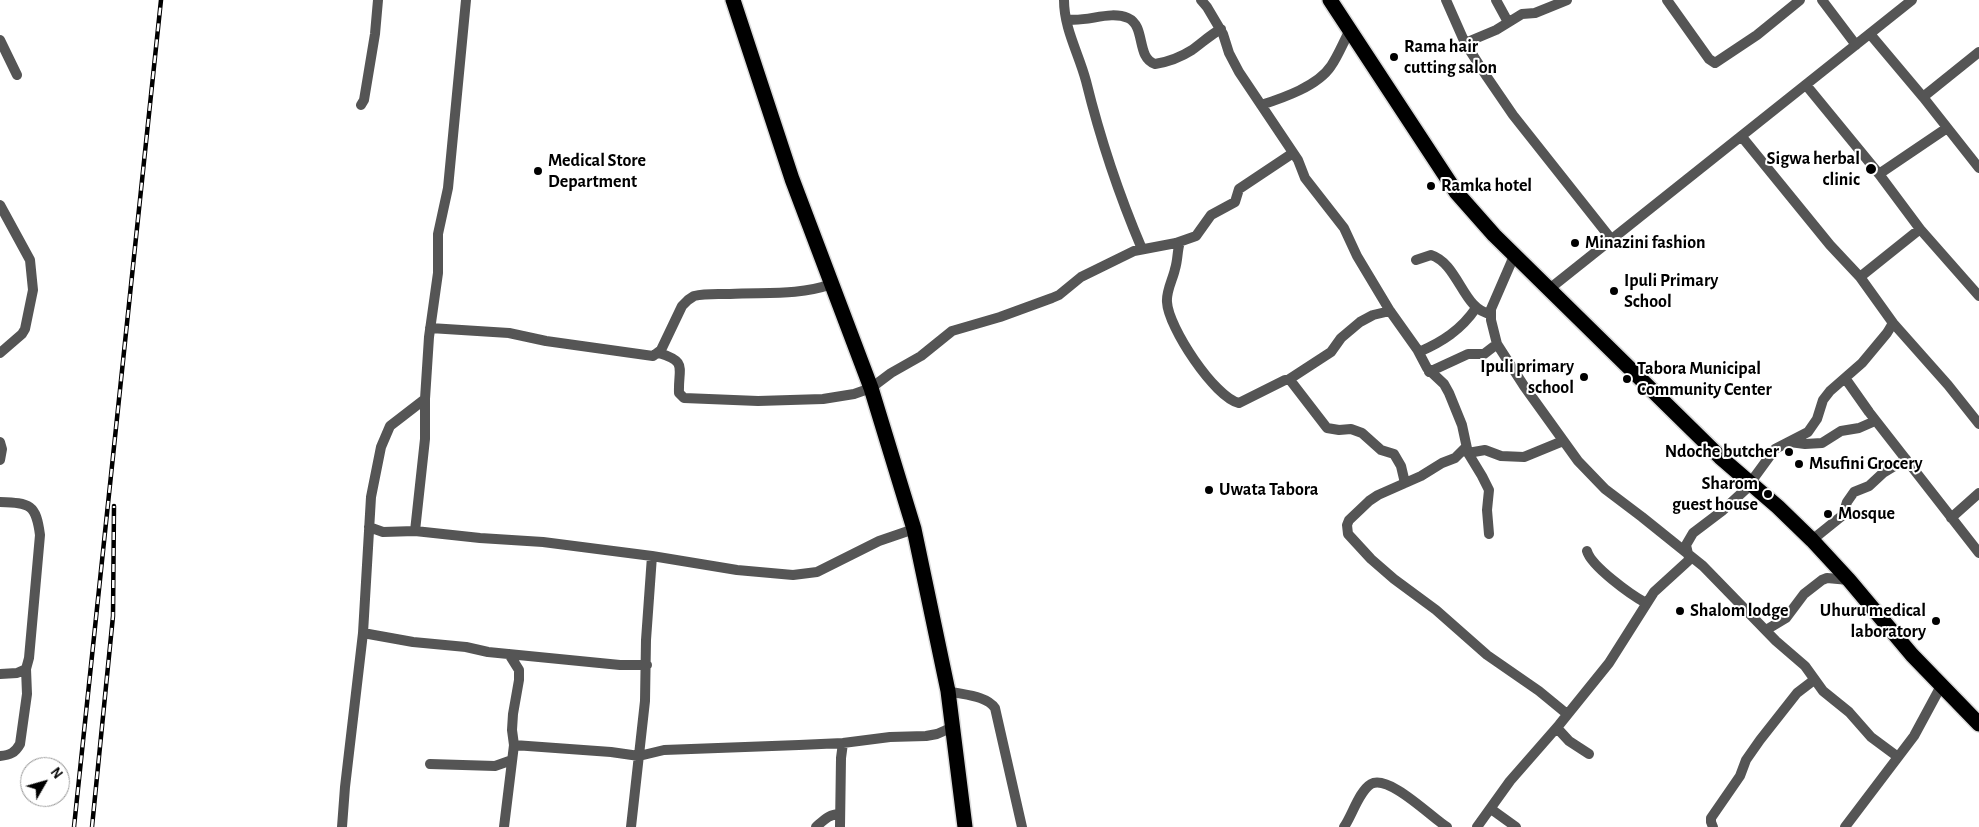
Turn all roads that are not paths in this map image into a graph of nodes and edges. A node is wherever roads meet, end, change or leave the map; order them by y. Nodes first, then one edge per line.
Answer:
1 (378, 0) edge
2 (466, 0) edge
3 (733, 0) edge
4 (1064, 0) edge
5 (1201, 0) edge
6 (1330, 0) edge
7 (1496, 0) edge
8 (1568, 0) edge
9 (1667, 0) edge
10 (1800, 0) edge
11 (1822, 0) edge
12 (1447, 1) edge
13 (1909, 1) edge
14 (1066, 19) junction
15 (1508, 22) junction
16 (1221, 29) junction
17 (1349, 32) junction
18 (1870, 34) junction
19 (0, 40) edge
20 (1465, 43) junction
21 (1856, 45) junction
22 (1979, 52) edge
23 (17, 75) dead end
24 (1806, 85) junction
25 (1923, 97) junction
26 (361, 105) dead end
27 (1261, 105) junction
28 (1947, 128) junction
29 (1742, 137) junction
30 (1293, 153) junction
31 (1979, 168) edge
32 (1879, 174) junction
33 (0, 205) edge
34 (1920, 229) junction
35 (1612, 240) junction
36 (1180, 242) junction
37 (1142, 249) junction
38 (1514, 256) junction
39 (1416, 260) dead end
40 (1860, 277) junction
41 (832, 284) junction
42 (1548, 290) junction
43 (1979, 296) edge
44 (1476, 308) junction
45 (1390, 311) junction
46 (1491, 314) junction
47 (1893, 323) junction
48 (430, 328) junction
49 (1498, 344) junction
50 (1419, 352) junction
51 (0, 353) edge
52 (659, 353) junction
53 (1429, 372) junction
54 (1845, 378) junction
55 (1288, 380) junction
56 (871, 388) junction
57 (425, 399) junction
58 (1975, 412) edge
59 (1876, 421) junction
60 (1979, 424) edge
61 (1563, 441) junction
62 (0, 442) edge
63 (1788, 442) junction
64 (1467, 450) junction
65 (1906, 459) junction
66 (0, 460) edge
67 (1405, 483) junction
68 (1751, 484) junction
69 (1979, 493) edge
70 (0, 502) edge
71 (1951, 518) junction
72 (369, 527) junction
73 (914, 530) junction
74 (415, 531) junction
75 (383, 532) junction
76 (1489, 534) dead end
77 (368, 540) junction
78 (1812, 540) junction
79 (1587, 551) dead end
80 (1979, 553) edge
81 (1688, 555) junction
82 (652, 556) junction
83 (1849, 580) junction
84 (1646, 603) junction
85 (1766, 630) junction
86 (363, 633) junction
87 (509, 654) junction
88 (647, 665) junction
89 (26, 669) junction
90 (0, 674) edge
91 (1814, 680) junction
92 (1941, 686) junction
93 (948, 691) junction
94 (1567, 714) junction
95 (1979, 724) edge
96 (953, 728) junction
97 (1557, 728) junction
98 (843, 743) junction
99 (514, 745) junction
100 (1589, 754) dead end
101 (0, 756) edge
102 (639, 756) junction
103 (1898, 757) junction
104 (512, 760) junction
105 (430, 764) dead end
106 (1491, 808) junction
107 (840, 814) junction
108 (342, 827) edge
109 (504, 827) edge
110 (631, 827) edge
111 (816, 827) edge
112 (840, 827) edge
113 (965, 827) edge
114 (1022, 827) edge
115 (1344, 827) edge
116 (1447, 827) edge
117 (1477, 827) edge
118 (1516, 827) edge
119 (1714, 827) edge
120 (1845, 827) edge

1 - 26 street
2 - 48 street
3 - 41 highway
4 - 14 street
5 - 16 street
6 - 17 highway
7 - 15 street
8 - 15 street
9 - 10 street
11 - 21 street
12 - 20 street
13 - 18 street
14 - 16 street
14 - 37 street
15 - 20 street
16 - 27 street
17 - 27 street
17 - 38 highway
18 - 21 street
18 - 25 street
19 - 23 street
20 - 35 street
21 - 24 street
22 - 25 street
24 - 29 street
24 - 32 street
25 - 28 street
27 - 30 street
28 - 31 street
28 - 32 street
29 - 35 street
29 - 40 street
30 - 36 street
30 - 45 street
32 - 34 street
33 - 51 street
34 - 40 street
34 - 43 street
35 - 42 street
36 - 37 street
36 - 55 street
37 - 56 street
38 - 42 highway
38 - 46 street
39 - 44 street
40 - 47 street
41 - 52 street
41 - 56 highway
42 - 68 highway
44 - 46 street
44 - 50 street
45 - 50 street
45 - 55 street
46 - 49 street
47 - 54 street
47 - 58 street
48 - 52 street
48 - 57 street
49 - 53 street
49 - 61 street
50 - 53 street
52 - 56 street
53 - 64 street
54 - 59 street
54 - 63 street
55 - 67 street
56 - 73 highway
57 - 72 street
57 - 74 street
58 - 60 street
59 - 63 street
59 - 65 street
61 - 64 street
61 - 81 street
62 - 66 street
63 - 68 street
64 - 67 street
64 - 76 street
65 - 71 street
65 - 78 street
67 - 94 street
68 - 78 highway
68 - 81 street
69 - 71 street
70 - 89 street
71 - 80 street
72 - 75 street
72 - 77 street
73 - 82 street
73 - 93 highway
74 - 75 street
74 - 82 street
75 - 77 street
77 - 86 street
78 - 83 highway
79 - 84 street
81 - 84 street
81 - 85 street
82 - 88 street
83 - 85 street
83 - 92 highway
84 - 94 street
85 - 91 street
86 - 87 street
86 - 108 street
87 - 88 street
87 - 99 street
88 - 102 street
89 - 90 street
89 - 101 street
91 - 103 street
91 - 119 street
92 - 95 highway
92 - 103 street
93 - 96 highway
93 - 114 street
94 - 97 street
96 - 98 street
96 - 113 highway
97 - 100 street
97 - 106 street
98 - 102 street
98 - 107 street
99 - 102 street
99 - 104 street
102 - 110 street
103 - 120 street
104 - 105 street
104 - 109 street
106 - 117 street
106 - 118 street
107 - 111 street
107 - 112 street
115 - 116 street

